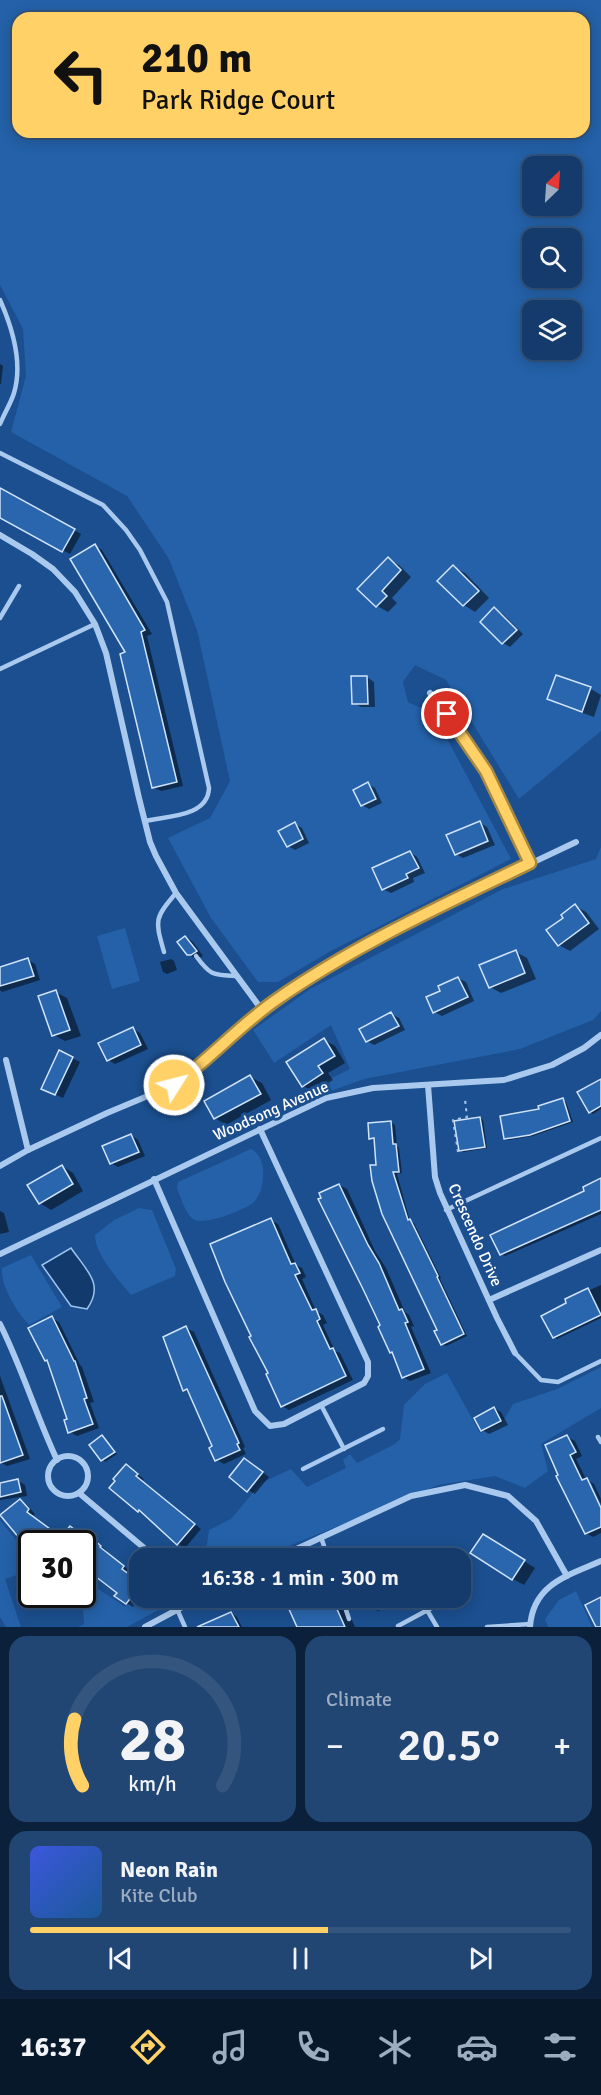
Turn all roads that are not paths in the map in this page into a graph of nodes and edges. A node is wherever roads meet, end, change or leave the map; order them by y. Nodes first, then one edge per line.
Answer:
1 (0, 300) edge
2 (0, 424) edge
3 (0, 453) edge
4 (0, 535) edge
5 (19, 586) dead end
6 (0, 618) edge
7 (95, 624) junction
8 (0, 669) edge
9 (430, 693) dead end
10 (145, 821) junction
11 (576, 842) dead end
12 (530, 863) junction
13 (176, 893) junction
14 (164, 952) dead end
15 (196, 956) dead end
16 (236, 976) junction
17 (262, 1010) junction
18 (601, 1035) edge
19 (6, 1060) dead end
20 (428, 1085) junction
21 (260, 1130) junction
22 (601, 1138) edge
23 (28, 1150) junction
24 (0, 1166) edge
25 (154, 1179) junction
26 (446, 1210) junction
27 (601, 1250) edge
28 (0, 1254) edge
29 (489, 1300) junction
30 (0, 1324) edge
31 (515, 1353) joint
32 (601, 1361) edge
33 (321, 1405) junction
34 (383, 1429) dead end
35 (344, 1449) junction
36 (57, 1460) junction
37 (303, 1469) dead end
38 (79, 1493) junction
39 (321, 1537) junction
40 (144, 1548) edge
41 (298, 1548) edge
42 (325, 1548) edge
43 (601, 1561) edge
44 (567, 1576) junction
45 (345, 1608) edge
46 (431, 1608) edge
47 (177, 1609) joint
48 (427, 1610) junction
49 (349, 1619) dead end
50 (530, 1625) edge
51 (398, 1626) edge
52 (145, 1627) edge
53 (185, 1627) edge
54 (437, 1627) edge
55 (487, 1627) edge

1 - 2 lane
3 - 10 lane
4 - 7 street
5 - 6 lane
7 - 8 lane
7 - 10 street
9 - 12 street
10 - 13 street
11 - 12 street
12 - 17 street
13 - 14 lane
13 - 16 street
15 - 16 lane
16 - 17 street
17 - 23 street
18 - 20 street, Woodsong Avenue
19 - 23 street
20 - 21 street, Woodsong Avenue
20 - 26 street, Crescendo Drive
21 - 25 street, Woodsong Avenue
21 - 33 street
22 - 26 lane
23 - 24 street
25 - 28 street, Woodsong Avenue
25 - 33 street
26 - 29 street, Crescendo Drive
27 - 29 street
29 - 31 street, Crescendo Drive
30 - 36 street
31 - 32 lane
33 - 35 lane
34 - 35 lane
35 - 37 lane
36 - 38 street
36 - 38 street
38 - 40 street
39 - 41 street
39 - 42 lane
39 - 44 street
43 - 44 street
44 - 50 street
45 - 49 lane
46 - 48 lane
47 - 52 street
47 - 53 lane
48 - 51 lane
48 - 54 lane
50 - 55 lane

